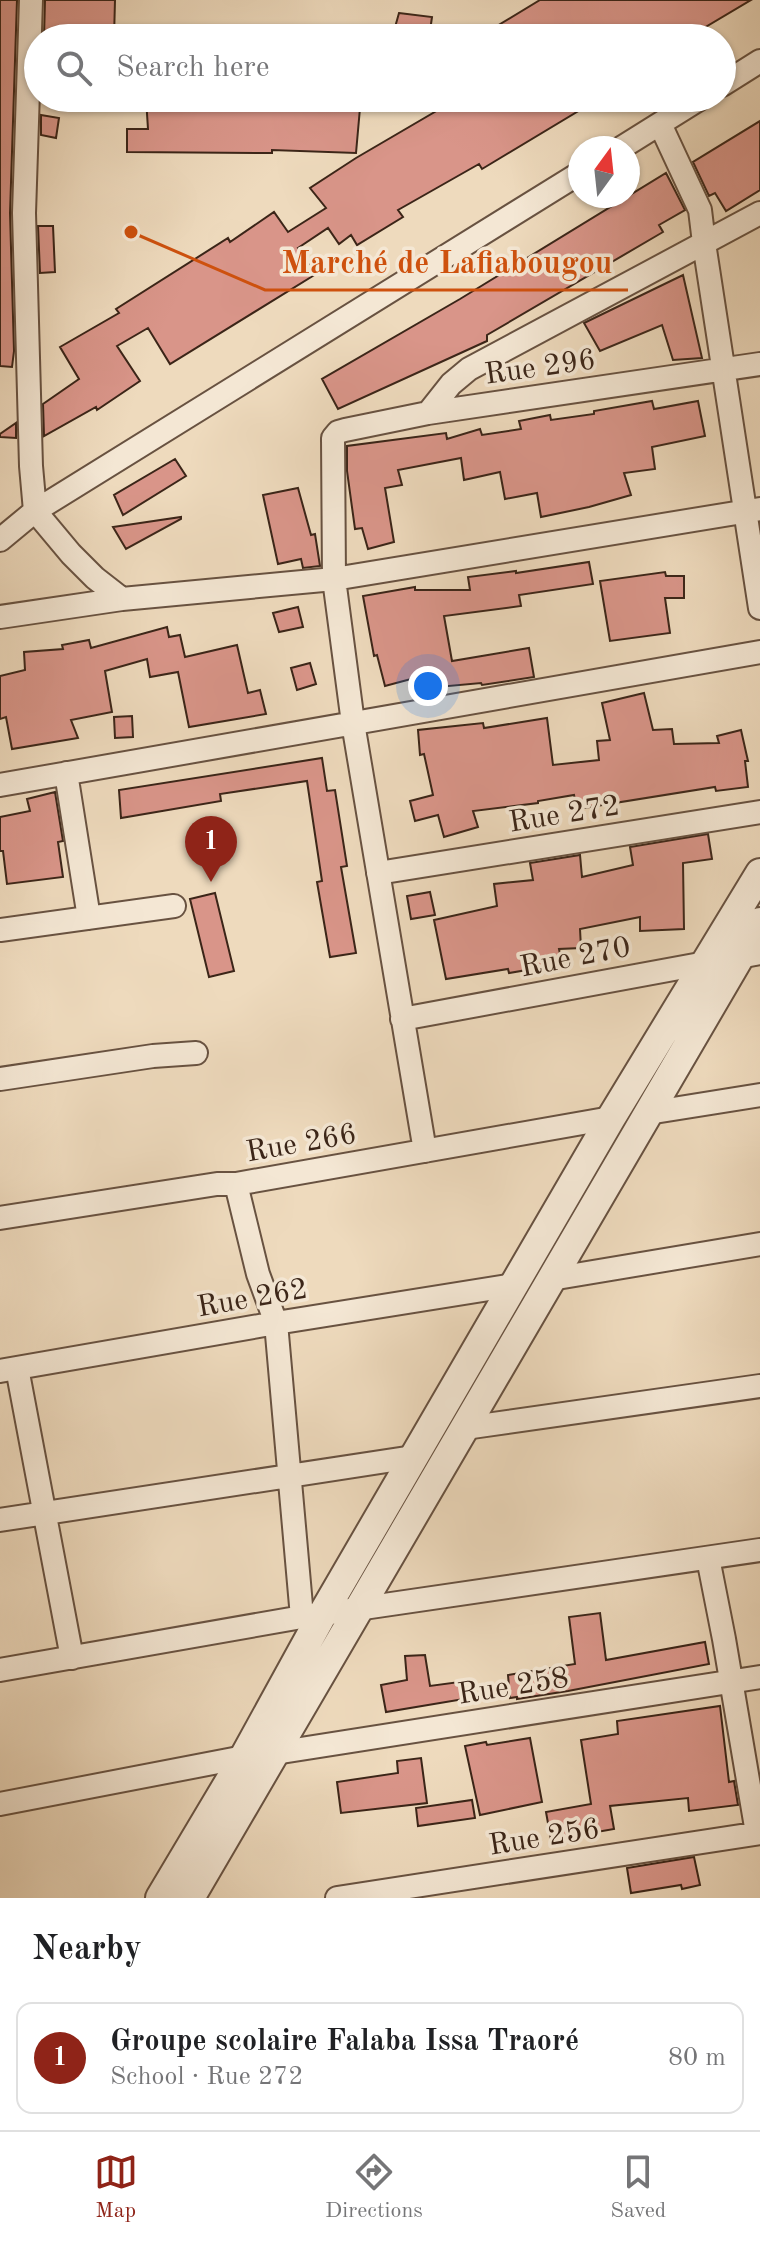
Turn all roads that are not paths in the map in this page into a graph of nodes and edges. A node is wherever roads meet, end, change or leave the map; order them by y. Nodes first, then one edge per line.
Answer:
1 (31, 0) edge
2 (30, 24) edge
3 (760, 61) edge
4 (736, 76) edge
5 (27, 112) edge
6 (679, 112) edge
7 (660, 124) junction
8 (640, 136) edge
9 (568, 180) edge
10 (760, 213) edge
11 (704, 243) junction
12 (760, 364) edge
13 (723, 370) junction
14 (428, 413) junction
15 (753, 510) edge
16 (35, 511) junction
17 (0, 523) edge
18 (0, 540) edge
19 (334, 579) junction
20 (122, 599) junction
21 (760, 608) edge
22 (0, 617) edge
23 (760, 652) edge
24 (353, 723) junction
25 (66, 773) junction
26 (0, 785) edge
27 (760, 812) edge
28 (378, 873) junction
29 (760, 873) edge
30 (174, 906) dead end
31 (89, 918) junction
32 (760, 922) edge
33 (0, 930) edge
34 (750, 955) edge
35 (707, 961) junction
36 (402, 1019) junction
37 (196, 1053) dead end
38 (0, 1079) edge
39 (760, 1095) edge
40 (648, 1113) junction
41 (611, 1118) junction
42 (425, 1151) junction
43 (236, 1184) junction
44 (0, 1218) edge
45 (760, 1244) edge
46 (551, 1279) junction
47 (514, 1285) junction
48 (276, 1323) junction
49 (8, 1369) edge
50 (760, 1386) edge
51 (465, 1428) junction
52 (413, 1457) junction
53 (290, 1475) junction
54 (44, 1513) junction
55 (0, 1520) edge
56 (760, 1550) edge
57 (708, 1558) junction
58 (359, 1609) junction
59 (312, 1616) junction
60 (72, 1658) junction
61 (0, 1670) edge
62 (760, 1677) edge
63 (730, 1681) junction
64 (275, 1753) junction
65 (244, 1757) junction
66 (0, 1804) edge
67 (758, 1833) edge
68 (457, 1889) edge
69 (160, 1898) edge
70 (190, 1898) edge
71 (337, 1898) edge

1 - 2 street
3 - 4 street
5 - 16 street
6 - 7 street
7 - 8 street
7 - 11 street
9 - 16 street
10 - 11 street
11 - 13 street
11 - 14 street
12 - 13 street, Rue 296
13 - 14 street, Rue 296
13 - 15 street
14 - 19 street, Rue 296
15 - 19 street
15 - 21 street
16 - 17 street
16 - 18 street
16 - 20 street
19 - 20 street
19 - 24 street
20 - 22 street
23 - 24 street
24 - 25 street
24 - 28 street
25 - 26 street
25 - 31 street
27 - 28 street, Rue 272
28 - 36 street
29 - 35 street
30 - 31 street
31 - 33 street
32 - 34 street
34 - 35 street, Rue 270
34 - 40 street
35 - 36 street, Rue 270
35 - 41 street
36 - 42 street
37 - 38 street
39 - 40 street
40 - 46 street
41 - 42 street, Rue 266
41 - 47 street
42 - 43 street, Rue 266
43 - 44 street, Rue 266
43 - 48 street
45 - 46 street
46 - 51 street
47 - 48 street, Rue 262
47 - 52 street
48 - 49 street, Rue 262
48 - 53 street
49 - 54 street
50 - 51 street
51 - 58 street
52 - 53 street
52 - 59 street
53 - 54 street
53 - 59 street
54 - 55 street
54 - 60 street
56 - 57 street
57 - 58 street
57 - 63 street
58 - 59 street
58 - 64 street
59 - 60 street
59 - 65 street
60 - 61 street
62 - 63 street, Rue 258
63 - 64 street, Rue 258
63 - 67 street
64 - 70 street
65 - 66 street
65 - 69 street
67 - 68 street, Rue 256
68 - 71 street, Rue 256

